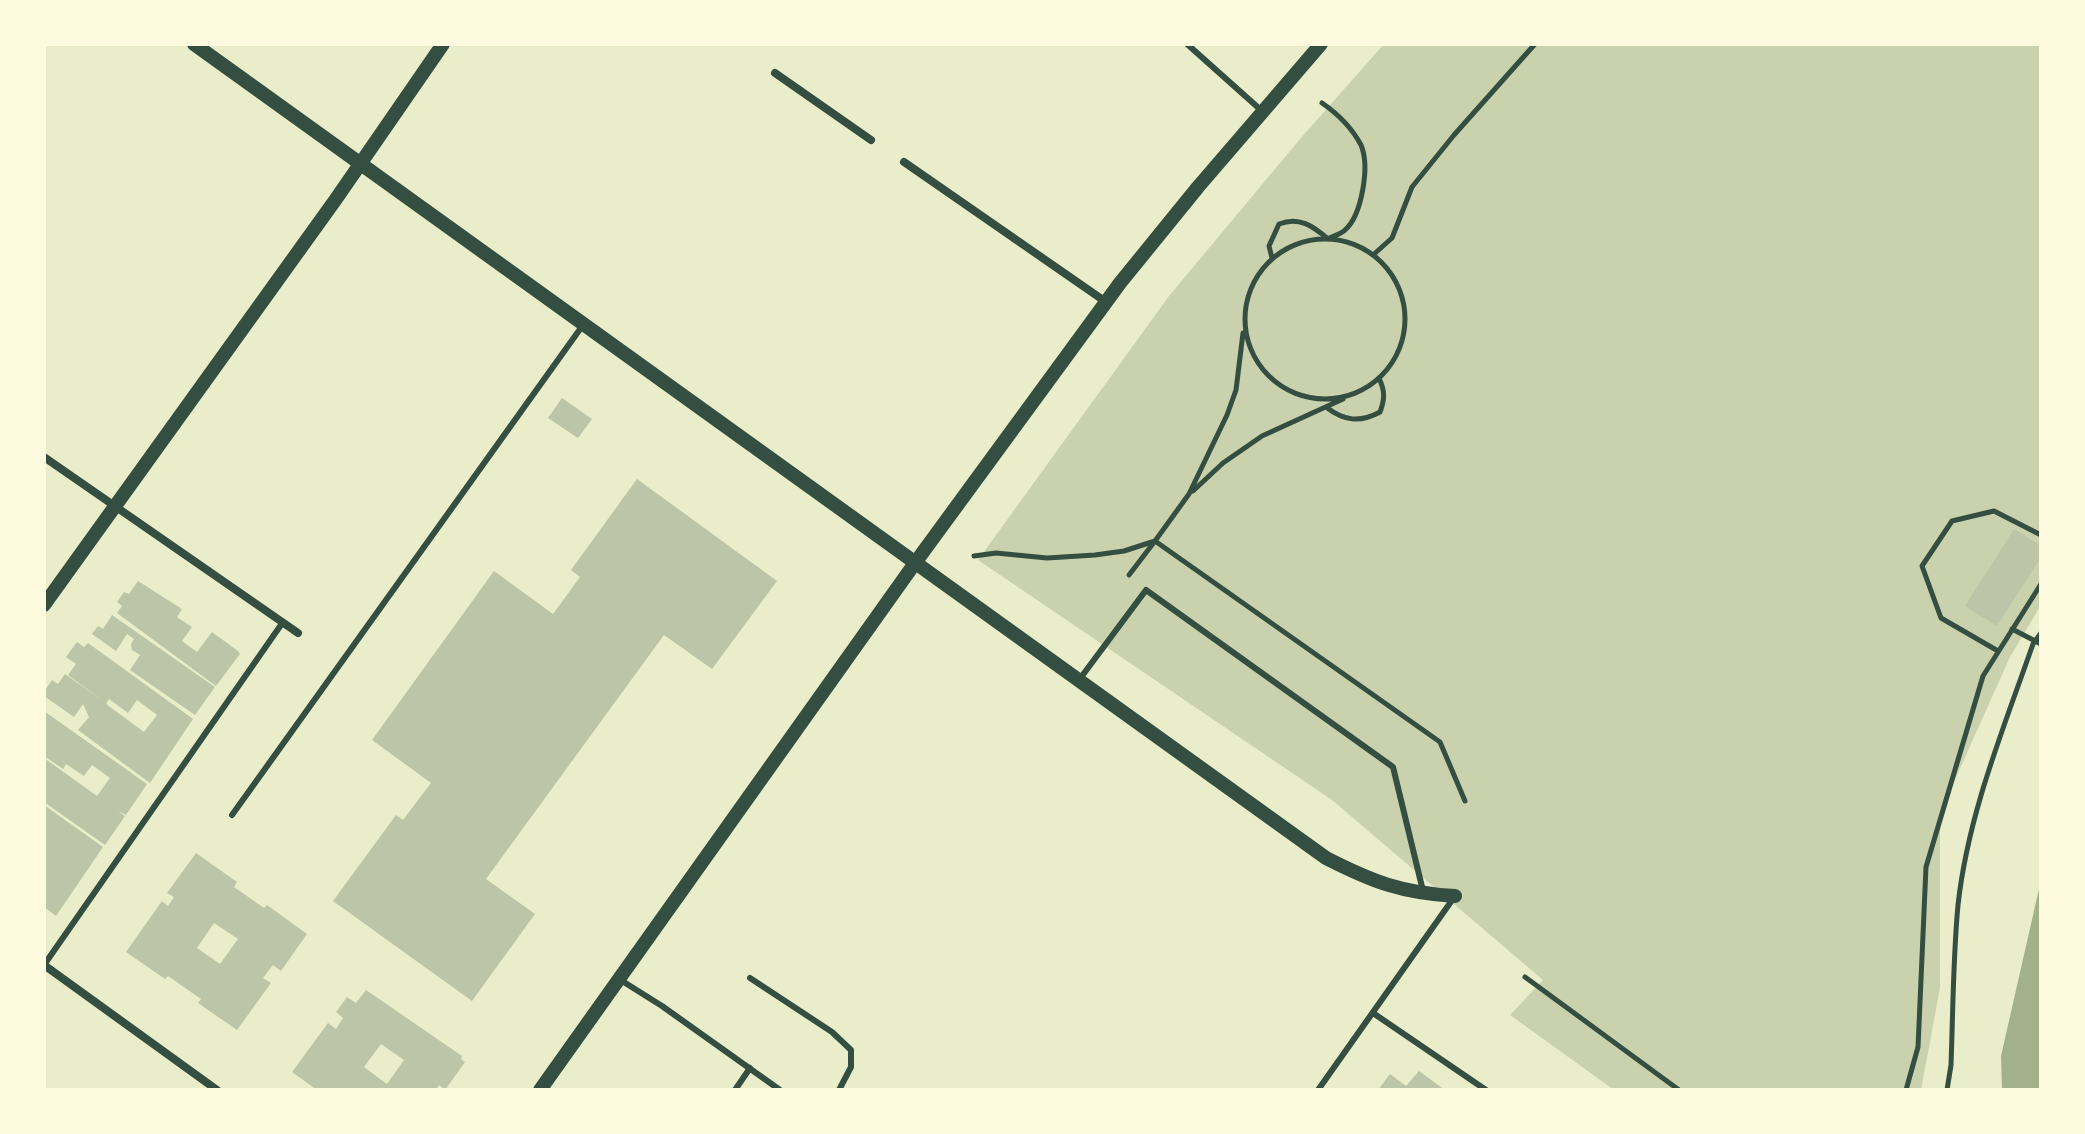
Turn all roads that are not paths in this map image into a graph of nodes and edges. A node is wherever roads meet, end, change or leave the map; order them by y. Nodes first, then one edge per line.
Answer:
1 (194, 44) edge
2 (443, 44) edge
3 (1187, 44) edge
4 (1321, 44) edge
5 (775, 73) dead end
6 (1262, 112) junction
7 (871, 140) dead end
8 (904, 162) dead end
9 (360, 163) junction
10 (1106, 302) junction
11 (583, 325) junction
12 (44, 457) edge
13 (115, 507) junction
14 (915, 563) junction
15 (44, 605) edge
16 (283, 622) junction
17 (298, 633) dead end
18 (1079, 680) junction
19 (232, 815) dead end
20 (1423, 895) junction
21 (1455, 896) joint
22 (44, 965) edge
23 (750, 978) dead end
24 (619, 979) junction
25 (1373, 1013) junction
26 (750, 1068) junction
27 (217, 1090) edge
28 (540, 1090) edge
29 (735, 1090) edge
30 (780, 1090) edge
31 (839, 1090) edge
32 (1318, 1090) edge
33 (1486, 1090) edge

1 - 9 street
2 - 9 street
3 - 6 lane
4 - 6 street
5 - 7 street
6 - 10 street
8 - 10 street
9 - 11 street
9 - 13 street
10 - 14 street
11 - 14 street
11 - 19 lane
12 - 13 street
13 - 15 street
13 - 16 street
14 - 18 street
14 - 24 street
16 - 17 street
16 - 22 lane
18 - 20 street
18 - 20 lane
20 - 21 street
21 - 25 lane
22 - 27 street
23 - 31 lane
24 - 26 lane
24 - 28 street
25 - 32 lane
25 - 33 lane
26 - 29 lane
26 - 30 lane

